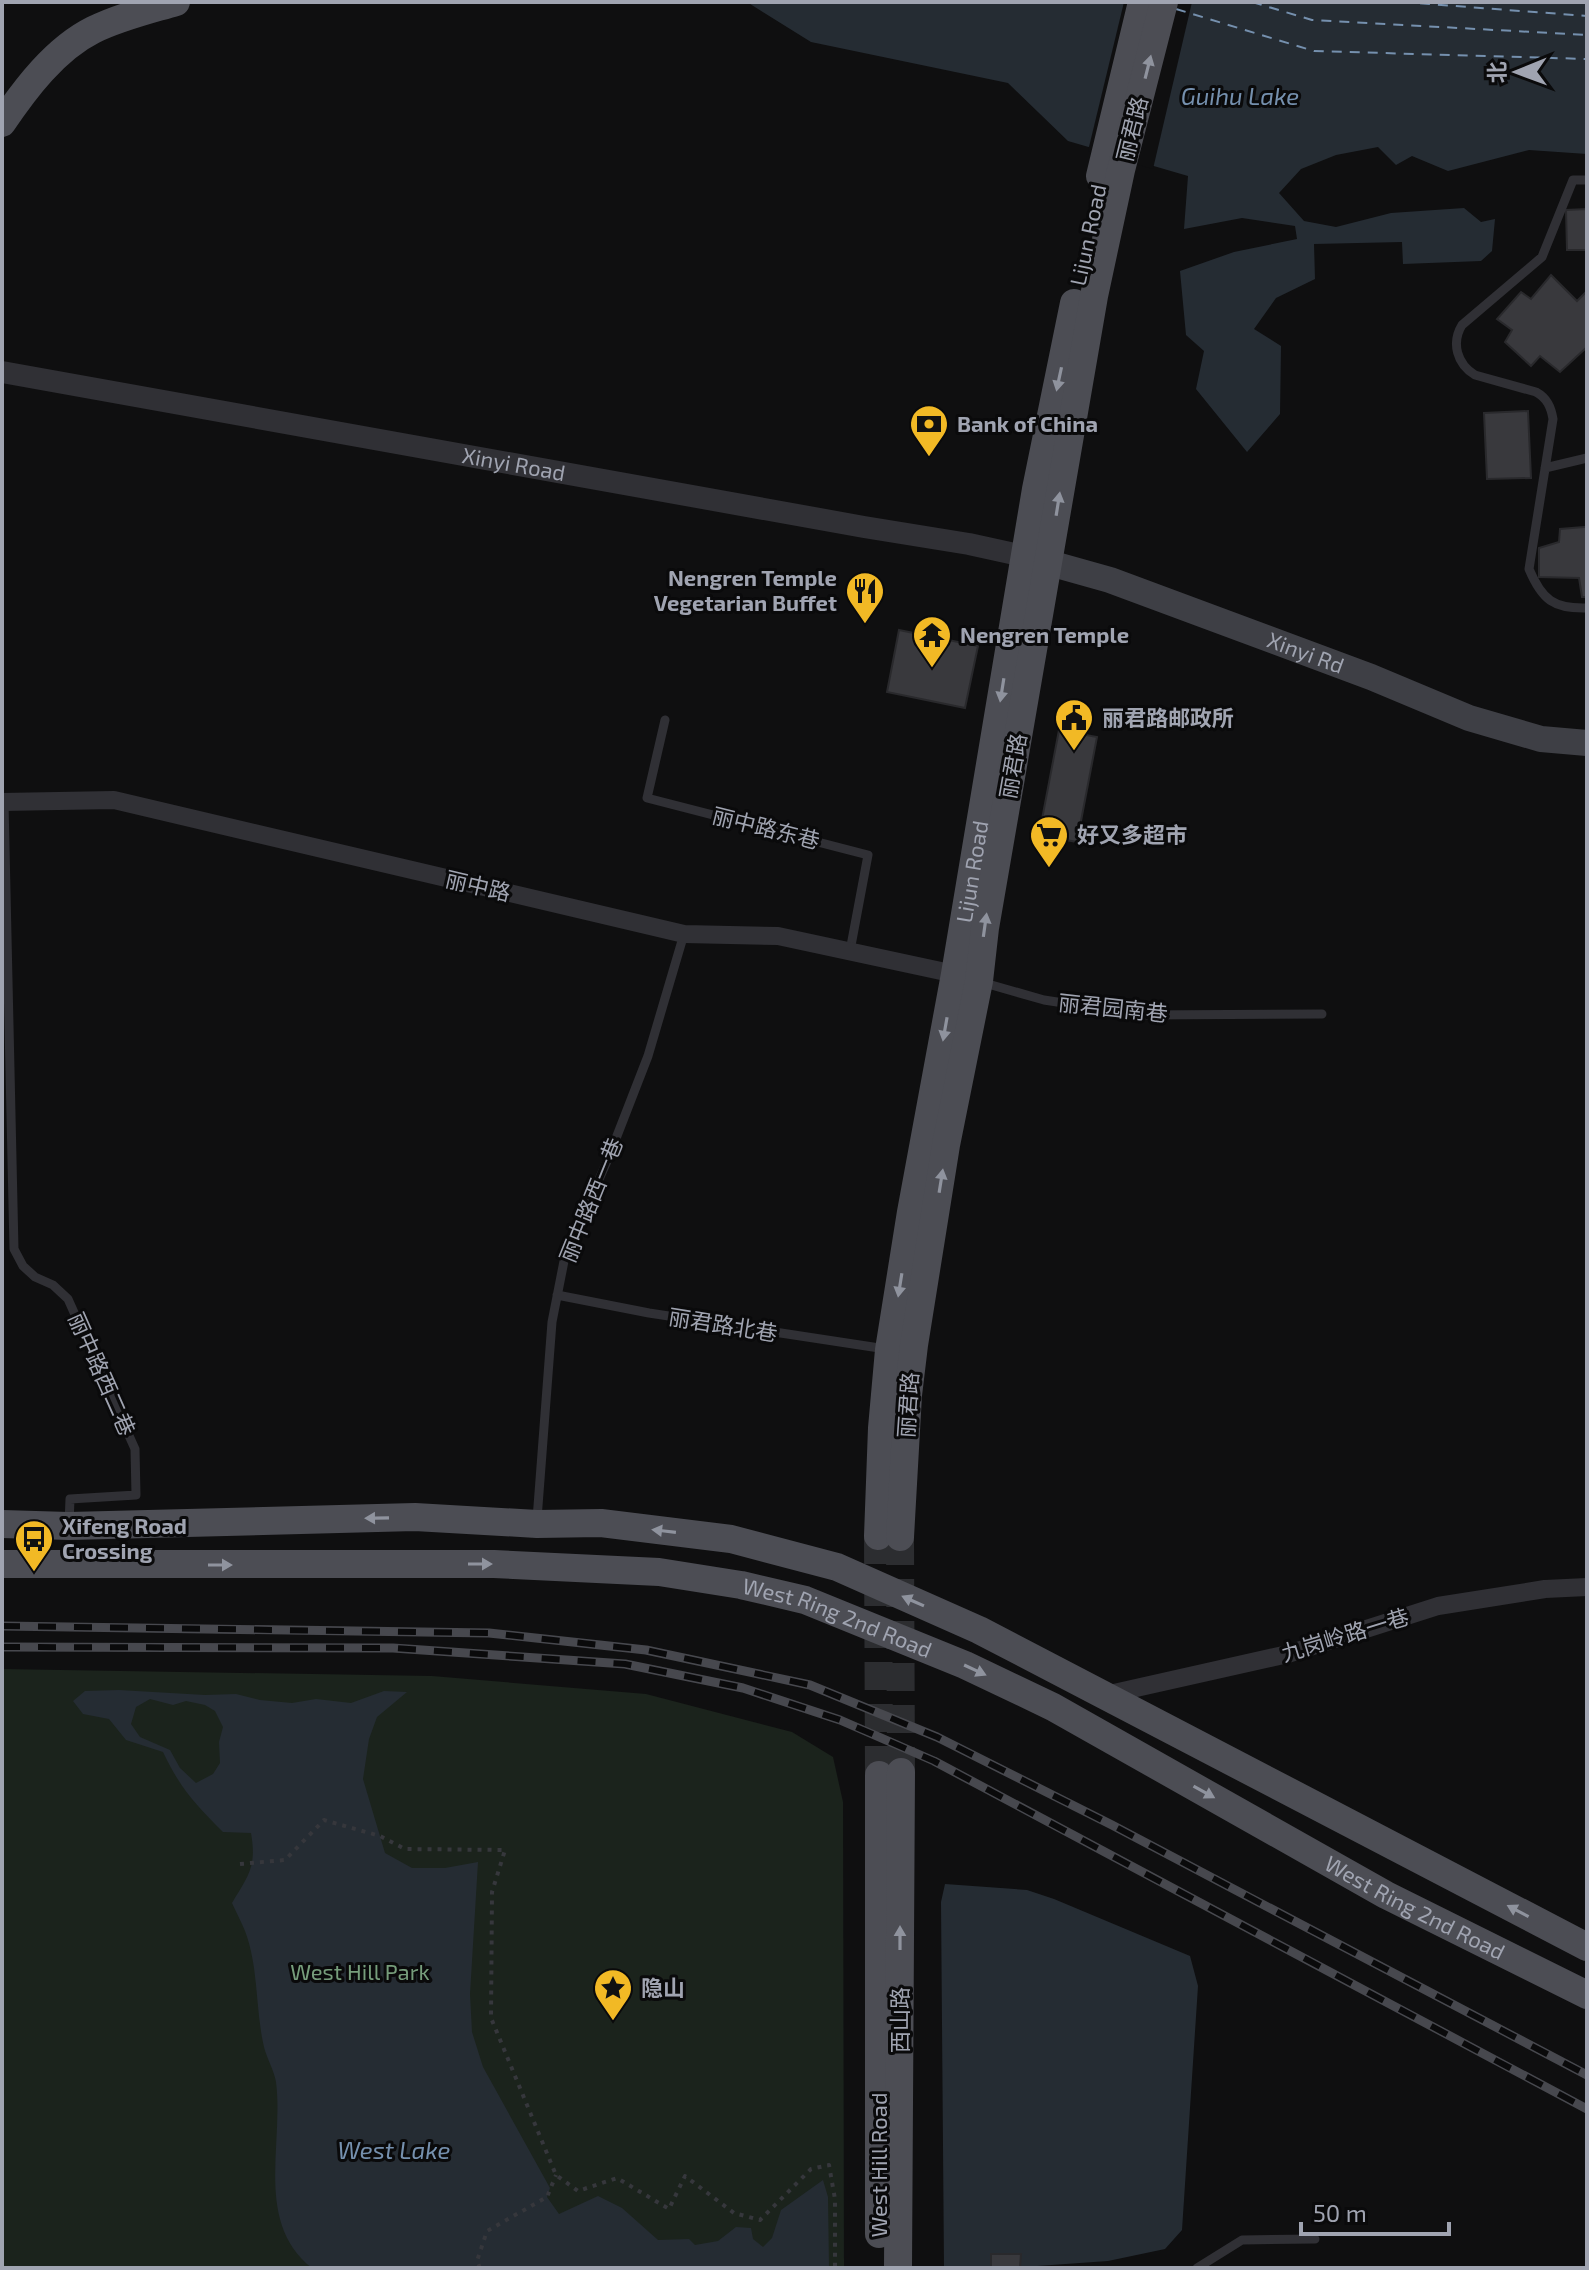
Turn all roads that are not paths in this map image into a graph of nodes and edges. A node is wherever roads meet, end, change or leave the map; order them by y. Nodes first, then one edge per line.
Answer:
1 (176, 2) edge
2 (1142, 2) edge
3 (1164, 2) edge
4 (2, 123) edge
5 (1112, 168) junction
6 (1587, 180) edge
7 (2, 372) edge
8 (1587, 458) edge
9 (1545, 468) junction
10 (1036, 560) junction
11 (1587, 608) edge
12 (665, 720) dead end
13 (1587, 743) edge
14 (3, 802) edge
15 (684, 934) junction
16 (850, 951) junction
17 (967, 978) junction
18 (1322, 1014) dead end
19 (557, 1295) junction
20 (889, 1350) junction
21 (2, 1524) edge
22 (537, 1524) junction
23 (69, 1526) junction
24 (889, 1536) joint
25 (2, 1564) edge
26 (1587, 1587) edge
27 (1105, 1695) junction
28 (890, 1773) joint
29 (1587, 1947) edge
30 (1587, 1995) edge
31 (1315, 2239) dead end
32 (879, 2268) edge
33 (898, 2268) edge
34 (1197, 2268) edge

1 - 4 main road
2 - 5 main road
5 -> 3 main road, 丽君路
5 - 10 main road, Lijun Road
6 - 9 lane
7 - 10 street, Xinyi Road
8 - 9 lane
9 - 11 lane
10 - 13 main road, Xinyi Rd
10 - 17 main road, Lijun Road
12 - 16 lane, 丽中路东巷
14 - 15 street, 丽中路
14 - 23 lane, 丽中路西二巷
15 - 16 street, 丽中路
15 - 19 lane, 丽中路西一巷
16 - 17 street, 丽中路
17 - 18 lane, 丽君园南巷
17 -> 20 main road, Lijun Road
24 -> 17 main road, 丽君路
19 - 20 lane, 丽君路北巷
19 - 22 lane, 丽中路西一巷
20 - 24 main road, Lijun Road
21 - 23 main road, West Ring 2nd Road
22 -> 23 main road, West Ring 2nd Road
27 -> 22 main road, West Ring 2nd Road
25 -> 30 main road, West Ring 2nd Road
26 - 27 street, 九岗岭路一巷
29 -> 27 main road, West Ring 2nd Road
28 - 32 main road, West Hill Road
33 -> 28 main road, 西山路
31 - 34 lane

